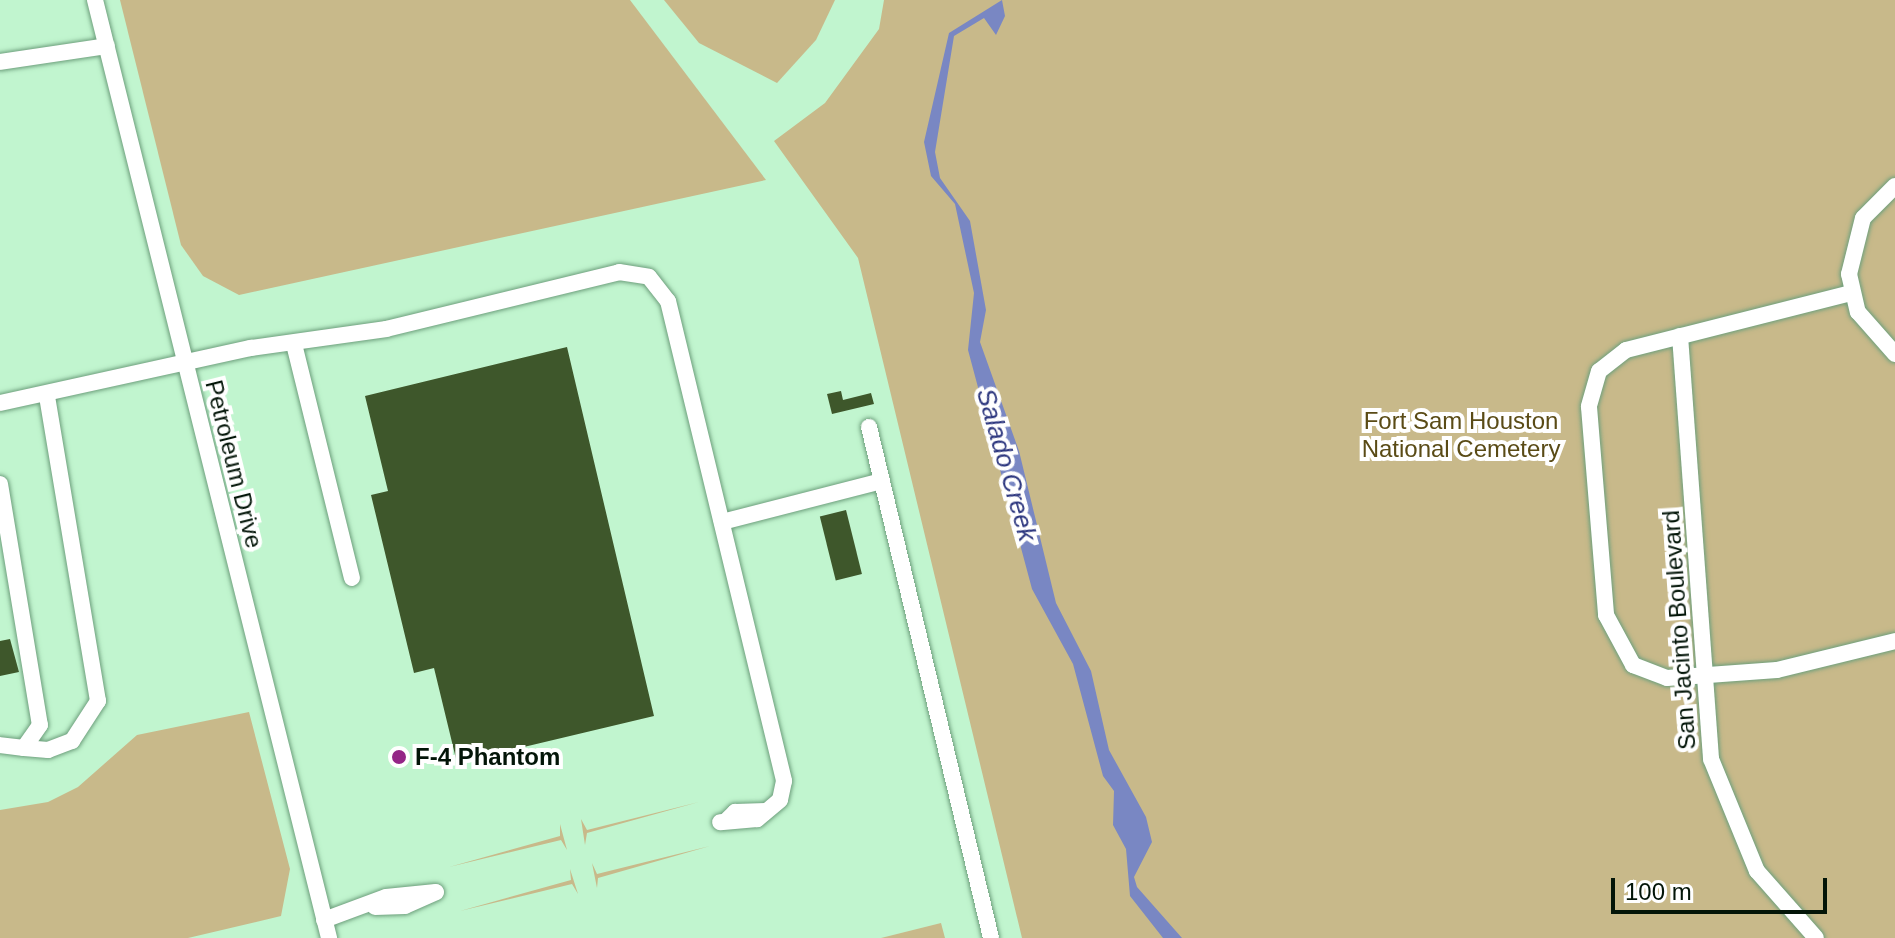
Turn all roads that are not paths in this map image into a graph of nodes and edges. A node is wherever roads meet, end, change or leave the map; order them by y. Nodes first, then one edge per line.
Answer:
1 (95, 0) edge
2 (107, 46) junction
3 (0, 62) edge
4 (1895, 186) edge
5 (1851, 293) junction
6 (1680, 336) junction
7 (294, 344) junction
8 (1895, 354) edge
9 (184, 365) junction
10 (47, 396) junction
11 (0, 403) edge
12 (869, 427) dead end
13 (882, 481) junction
14 (0, 484) edge
15 (722, 522) junction
16 (352, 578) dead end
17 (1895, 641) edge
18 (1704, 677) junction
19 (0, 745) edge
20 (24, 748) junction
21 (723, 822) dead end
22 (375, 907) dead end
23 (324, 920) junction
24 (329, 938) edge
25 (991, 938) edge
26 (1816, 938) edge

1 - 2 street, Petroleum Drive
2 - 3 street
2 - 9 street, Petroleum Drive
4 - 5 street
5 - 6 street
5 - 8 street
6 - 18 street, San Jacinto Boulevard
6 - 18 street
7 - 9 street
7 - 15 street
7 - 16 street
9 - 10 street
9 - 23 street, Petroleum Drive
10 - 11 street
10 - 20 street
12 - 13 street
13 - 15 street
13 - 25 street
14 - 20 street
15 - 21 street
17 - 18 street
18 - 26 street, San Jacinto Boulevard
19 - 20 street
22 - 23 street
23 - 24 street, Petroleum Drive

